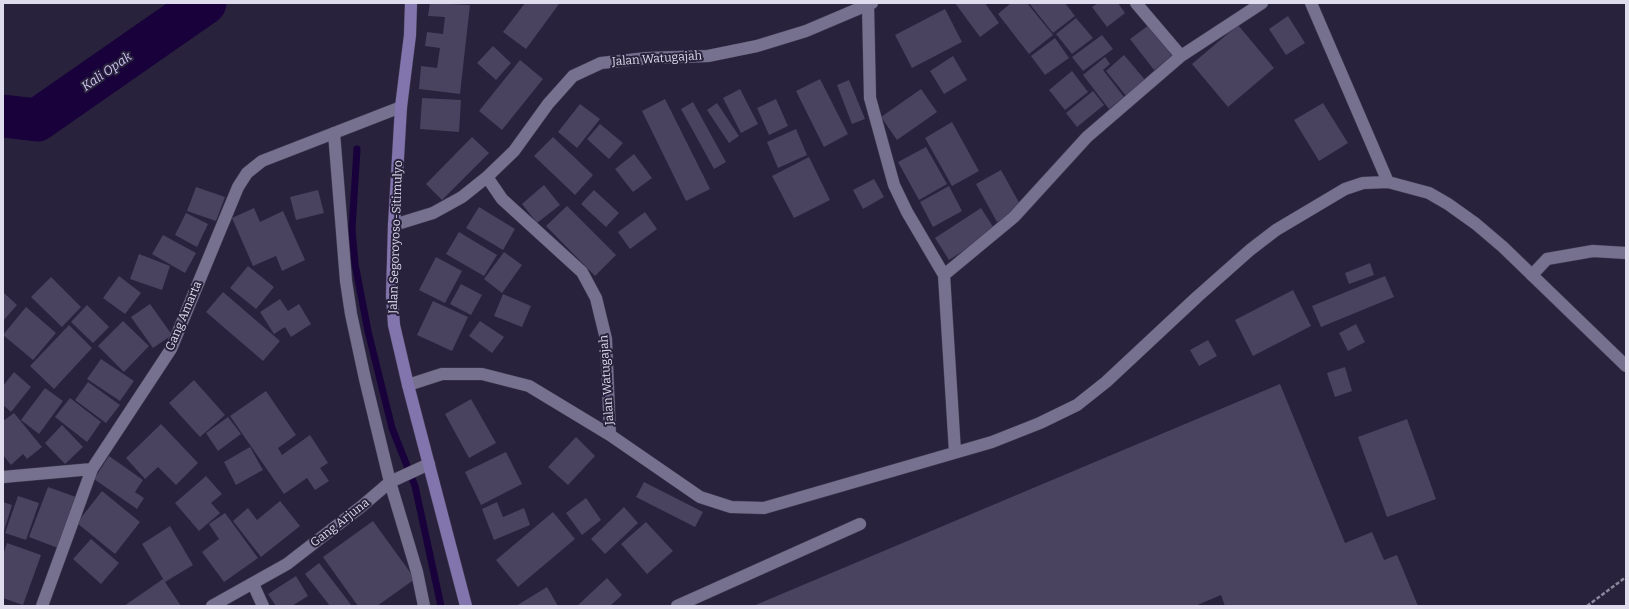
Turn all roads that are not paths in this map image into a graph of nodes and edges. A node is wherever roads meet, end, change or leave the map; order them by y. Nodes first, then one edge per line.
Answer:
1 (410, 3) edge
2 (870, 3) edge
3 (1136, 3) edge
4 (1262, 3) edge
5 (1311, 3) edge
6 (1181, 56) junction
7 (402, 107) junction
8 (334, 133) junction
9 (486, 177) junction
10 (1388, 182) junction
11 (394, 225) junction
12 (1626, 253) edge
13 (944, 275) junction
14 (1532, 275) junction
15 (1626, 366) edge
16 (408, 385) junction
17 (610, 435) junction
18 (955, 452) junction
19 (429, 464) junction
20 (92, 469) junction
21 (3, 477) edge
22 (390, 482) junction
23 (860, 524) dead end
24 (253, 584) junction
25 (42, 606) edge
26 (212, 606) edge
27 (263, 606) edge
28 (424, 606) edge
29 (466, 606) edge
30 (677, 606) edge

1 - 7 main road, Jalan Segoroyoso-Sitimulyo
2 - 9 street, Jalan Watugajah
2 - 13 street, Jalan Watugajah
3 - 6 street
4 - 6 street
5 - 10 street
6 - 13 street
7 - 8 street, Gang Amarta
7 - 11 main road, Jalan Segoroyoso-Sitimulyo
8 - 20 street, Gang Amarta
8 - 22 street
9 - 11 street, Jalan Watugajah
9 - 17 street, Jalan Watugajah
10 - 14 street
10 - 18 street
11 - 16 main road, Jalan Segoroyoso-Sitimulyo
12 - 14 street
13 - 18 street
14 - 15 street
16 - 17 street
16 - 19 main road, Jalan Segoroyoso-Sitimulyo
17 - 18 street
19 - 22 street, Gang Arjuna
19 - 29 main road, Jalan Segoroyoso-Sitimulyo
20 - 21 street
20 - 25 street, Gang Amarta
22 - 24 street, Gang Arjuna
22 - 28 street
23 - 30 street
24 - 26 street, Gang Arjuna
24 - 27 street

